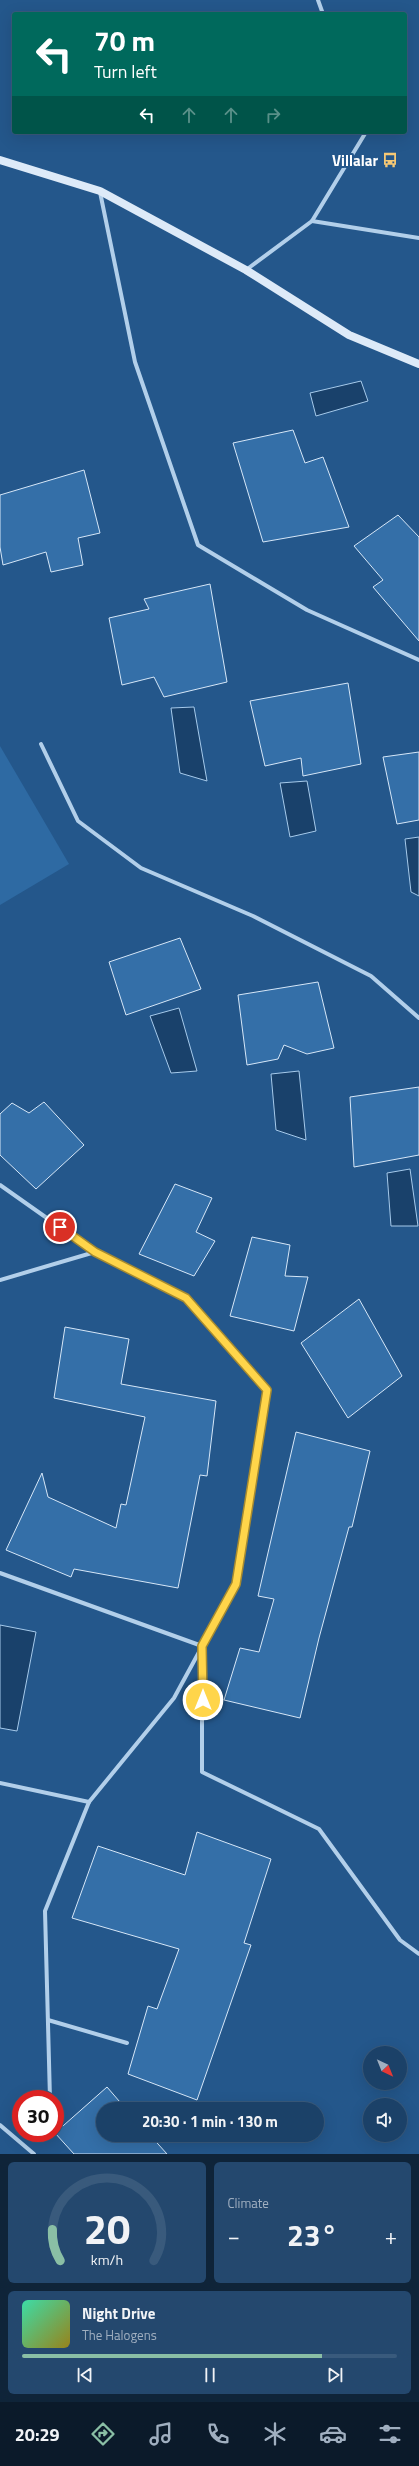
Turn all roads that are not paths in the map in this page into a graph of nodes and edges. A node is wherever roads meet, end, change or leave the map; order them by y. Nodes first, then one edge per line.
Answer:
1 (318, 0) edge
2 (322, 12) edge
3 (365, 134) edge
4 (0, 160) edge
5 (100, 191) junction
6 (312, 220) junction
7 (419, 238) edge
8 (246, 270) junction
9 (419, 364) edge
10 (419, 660) edge
11 (41, 744) dead end
12 (419, 1018) edge
13 (0, 1185) edge
14 (95, 1252) junction
15 (0, 1280) edge
16 (0, 1573) edge
17 (202, 1646) junction
18 (0, 1782) edge
19 (89, 1802) junction
20 (419, 1954) edge
21 (48, 2020) junction
22 (127, 2043) dead end
23 (50, 2090) edge
24 (0, 2125) edge
25 (34, 2154) edge

1 - 2 street
3 - 6 street
4 - 5 street
5 - 8 street
5 - 10 street
6 - 7 street
6 - 8 street
8 - 9 street
11 - 12 street
13 - 14 street
14 - 15 street
14 - 17 street
16 - 17 street
17 - 19 street
17 - 20 street
18 - 19 street
19 - 21 street
21 - 22 street
21 - 23 street
24 - 25 street

